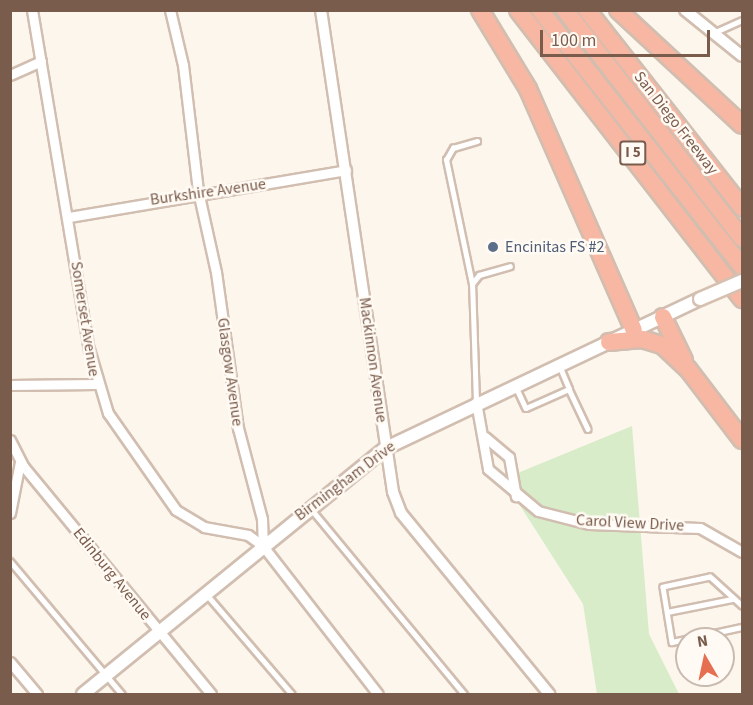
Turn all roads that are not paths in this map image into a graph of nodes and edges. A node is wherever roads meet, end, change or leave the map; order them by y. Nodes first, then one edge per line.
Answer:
1 (32, 10) edge
2 (170, 10) edge
3 (321, 10) edge
4 (480, 10) edge
5 (518, 10) edge
6 (540, 10) edge
7 (565, 10) edge
8 (587, 10) edge
9 (618, 10) edge
10 (685, 10) edge
11 (742, 20) edge
12 (711, 34) junction
13 (742, 56) edge
14 (41, 61) junction
15 (10, 75) edge
16 (742, 125) edge
17 (477, 141) dead end
18 (346, 170) junction
19 (198, 191) junction
20 (742, 208) edge
21 (69, 217) junction
22 (742, 238) edge
23 (510, 266) dead end
24 (742, 267) edge
25 (742, 281) edge
26 (472, 284) junction
27 (742, 299) edge
28 (663, 316) junction
29 (634, 330) junction
30 (609, 342) junction
31 (559, 364) junction
32 (688, 369) junction
33 (96, 384) junction
34 (515, 384) junction
35 (10, 385) edge
36 (569, 389) junction
37 (476, 402) junction
38 (588, 429) dead end
39 (485, 437) junction
40 (10, 440) edge
41 (742, 440) edge
42 (386, 447) junction
43 (17, 451) junction
44 (513, 468) junction
45 (494, 477) junction
46 (15, 482) edge
47 (516, 496) junction
48 (310, 508) junction
49 (10, 513) edge
50 (262, 546) junction
51 (742, 552) edge
52 (10, 561) edge
53 (206, 593) junction
54 (732, 599) junction
55 (742, 606) edge
56 (667, 612) junction
57 (742, 627) edge
58 (158, 631) junction
59 (10, 662) edge
60 (106, 676) junction
61 (37, 694) edge
62 (83, 694) edge
63 (122, 694) edge
64 (211, 694) edge
65 (292, 694) edge
66 (378, 694) edge
67 (464, 694) edge
68 (549, 694) edge

1 - 14 street, Somerset Avenue
2 - 19 street, Glasgow Avenue
3 - 18 street, Mackinnon Avenue
4 - 29 highway
5 - 27 highway, I 5
6 - 24 highway
7 - 22 highway
8 - 20 highway, San Diego Freeway
9 - 16 highway
10 - 12 street
11 - 12 lane
12 - 13 street
14 - 15 street
14 - 21 street, Somerset Avenue
17 - 26 lane
18 - 19 street, Burkshire Avenue
18 - 42 street, Mackinnon Avenue
19 - 21 street, Burkshire Avenue
19 - 50 street, Glasgow Avenue
21 - 33 street, Somerset Avenue
23 - 26 lane
25 - 28 main road, Birmingham Drive, bridge
26 - 37 lane
28 - 29 main road, Birmingham Drive
28 - 32 highway
29 - 30 main road, Birmingham Drive
30 - 31 main road, Birmingham Drive
30 - 32 highway
31 - 34 main road, Birmingham Drive
31 - 36 lane
32 - 41 highway
33 - 35 street
33 - 50 street, Somerset Avenue
34 - 36 lane
34 - 37 main road, Birmingham Drive
36 - 38 lane
37 - 39 street
37 - 42 main road, Birmingham Drive
39 - 44 street
39 - 45 street
40 - 43 street, Edinburg Avenue
42 - 48 main road, Birmingham Drive
42 - 68 street, Mackinnon Avenue
43 - 46 street
43 - 58 street, Edinburg Avenue
44 - 45 street
44 - 47 street
45 - 47 street, Carol View Drive
46 - 49 street
47 - 51 street, Carol View Drive
48 - 50 main road, Birmingham Drive
48 - 67 lane
50 - 53 main road, Birmingham Drive
50 - 66 street
52 - 60 lane
53 - 58 main road, Birmingham Drive
53 - 65 lane
54 - 55 lane
54 - 56 lane
54 - 56 lane
56 - 57 lane
58 - 60 main road, Birmingham Drive
58 - 64 street, Edinburg Avenue
59 - 61 street
60 - 62 main road, Birmingham Drive
60 - 63 lane

